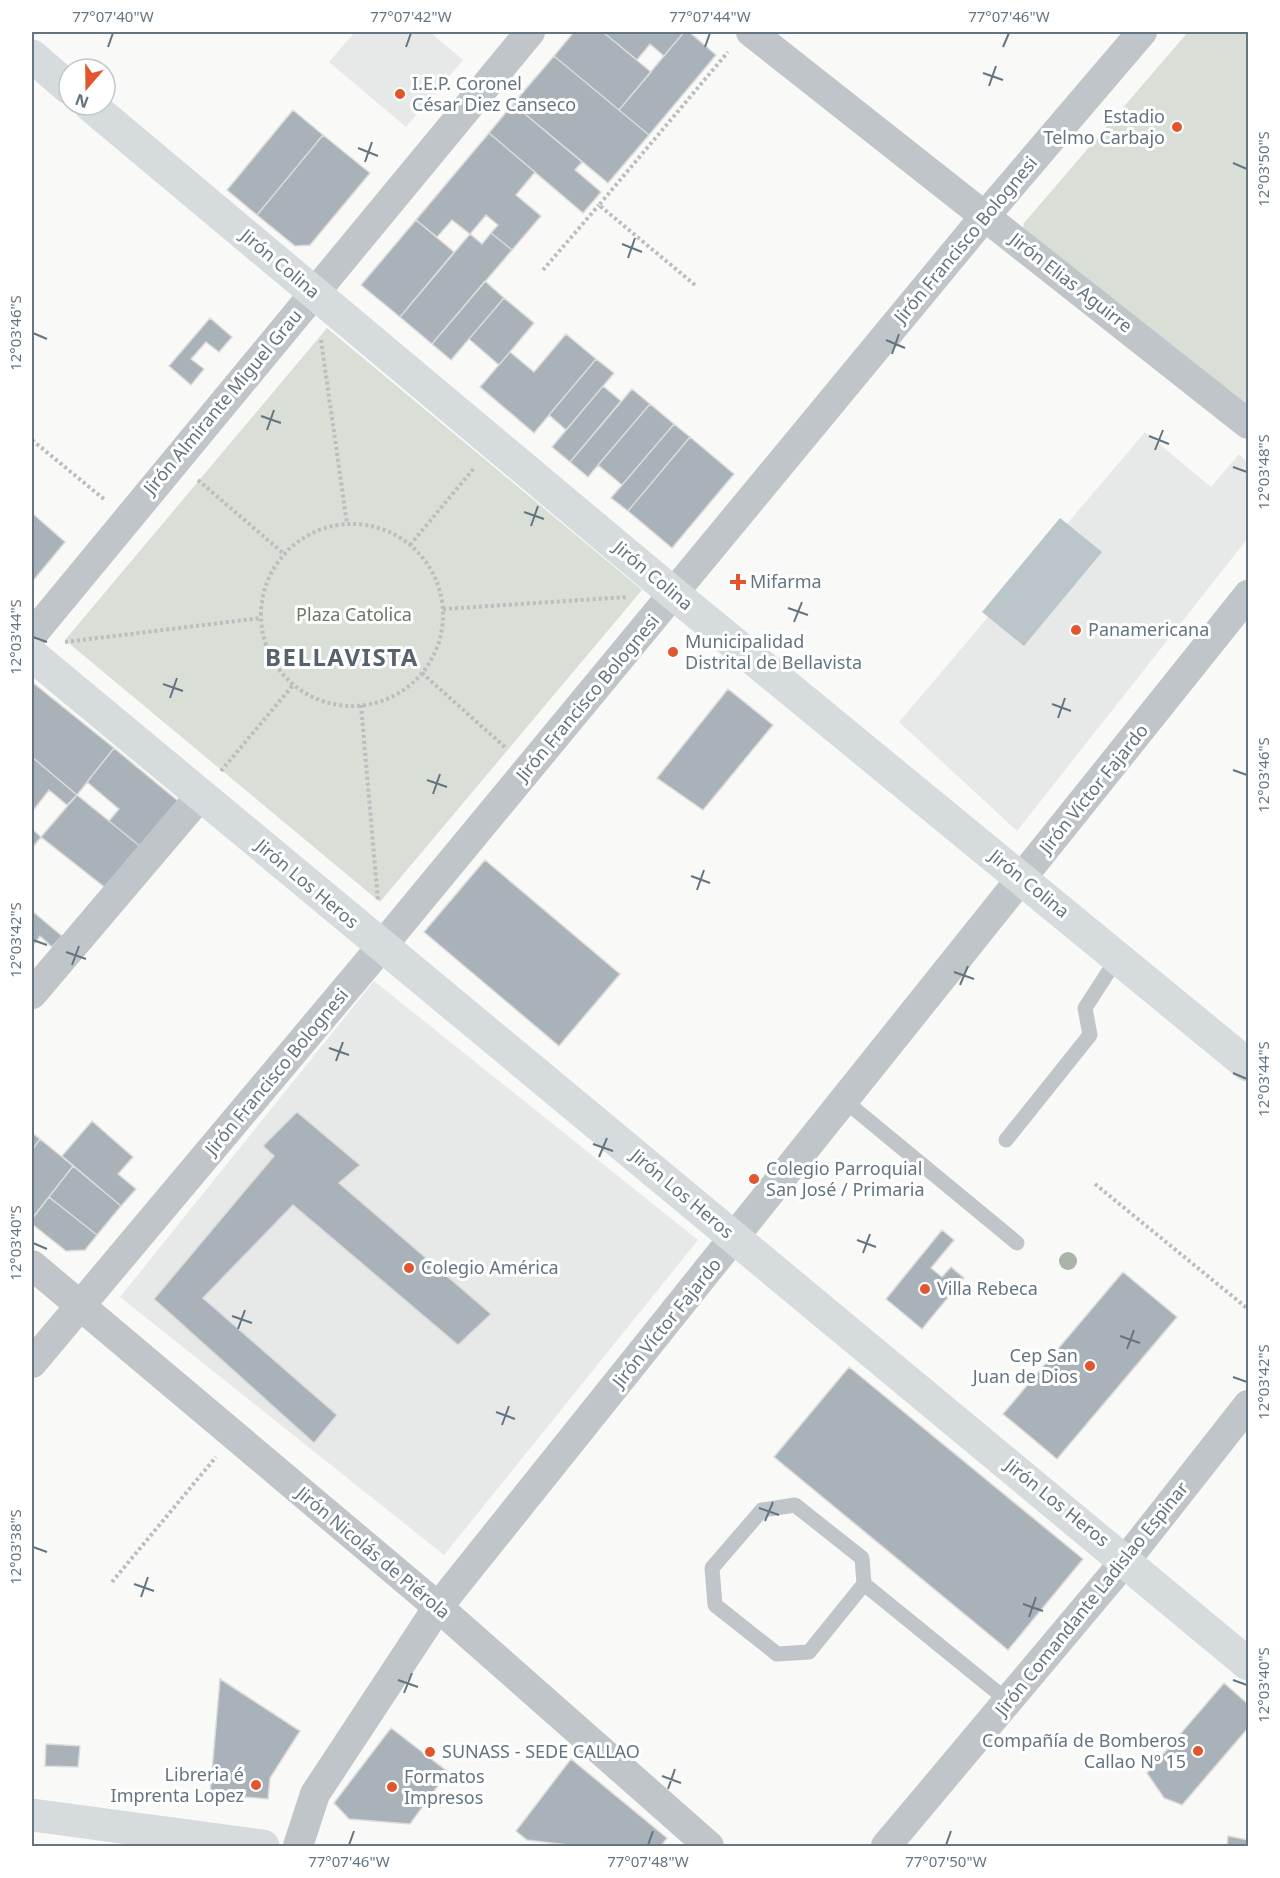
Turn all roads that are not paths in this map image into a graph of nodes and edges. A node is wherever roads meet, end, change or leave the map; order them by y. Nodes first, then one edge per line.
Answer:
1 (530, 32) edge
2 (1142, 32) edge
3 (740, 41) edge
4 (32, 56) edge
5 (57, 78) edge
6 (104, 117) edge
7 (985, 216) junction
8 (315, 293) junction
9 (1248, 424) edge
10 (674, 594) junction
11 (1248, 596) edge
12 (39, 644) edge
13 (201, 795) junction
14 (1023, 878) junction
15 (382, 946) junction
16 (1118, 957) junction
17 (32, 994) edge
18 (1248, 1065) edge
19 (845, 1101) junction
20 (1006, 1140) dead end
21 (735, 1238) junction
22 (1017, 1243) dead end
23 (32, 1265) edge
24 (79, 1306) junction
25 (32, 1363) edge
26 (1248, 1405) edge
27 (1126, 1560) junction
28 (864, 1584) junction
29 (438, 1607) junction
30 (1248, 1664) edge
31 (1008, 1701) junction
32 (32, 1815) edge
33 (263, 1846) edge
34 (298, 1846) edge
35 (709, 1846) edge
36 (886, 1846) edge

1 - 8 street, Jirón Almirante Miguel Grau
2 - 7 street, Jirón Francisco Bolognesi
3 - 7 street, Jirón Elias Aguirre
4 - 5 street
6 - 8 street, Jirón Colina
7 - 9 street, Jirón Elias Aguirre
7 - 10 street, Jirón Francisco Bolognesi
8 - 10 street, Jirón Colina
8 - 12 street, Jirón Almirante Miguel Grau
10 - 14 street, Jirón Colina
10 - 15 street, Jirón Francisco Bolognesi
11 - 14 street, Jirón Víctor Fajardo
12 - 13 street, Jirón Los Heros
13 - 15 street, Jirón Los Heros
13 - 17 street
14 - 16 street, Jirón Colina
14 - 19 street, Jirón Víctor Fajardo
15 - 21 street, Jirón Los Heros
15 - 24 street, Jirón Francisco Bolognesi
16 - 18 street, Jirón Colina
16 - 20 lane
19 - 21 street, Jirón Víctor Fajardo
19 - 22 lane
21 - 27 street, Jirón Los Heros
21 - 29 street, Jirón Víctor Fajardo
23 - 24 street, Jirón Nicolás de Piérola
24 - 25 street, Jirón Francisco Bolognesi
24 - 29 street, Jirón Nicolás de Piérola
26 - 27 street, Jirón Comandante Ladislao Espinar
27 - 30 street, Jirón Los Heros
27 - 31 street, Jirón Comandante Ladislao Espinar
28 - 28 lane
28 - 31 lane
29 - 34 street, Jirón Víctor Fajardo
29 - 35 street, Jirón Nicolás de Piérola
31 - 36 street, Jirón Comandante Ladislao Espinar
32 - 33 street

